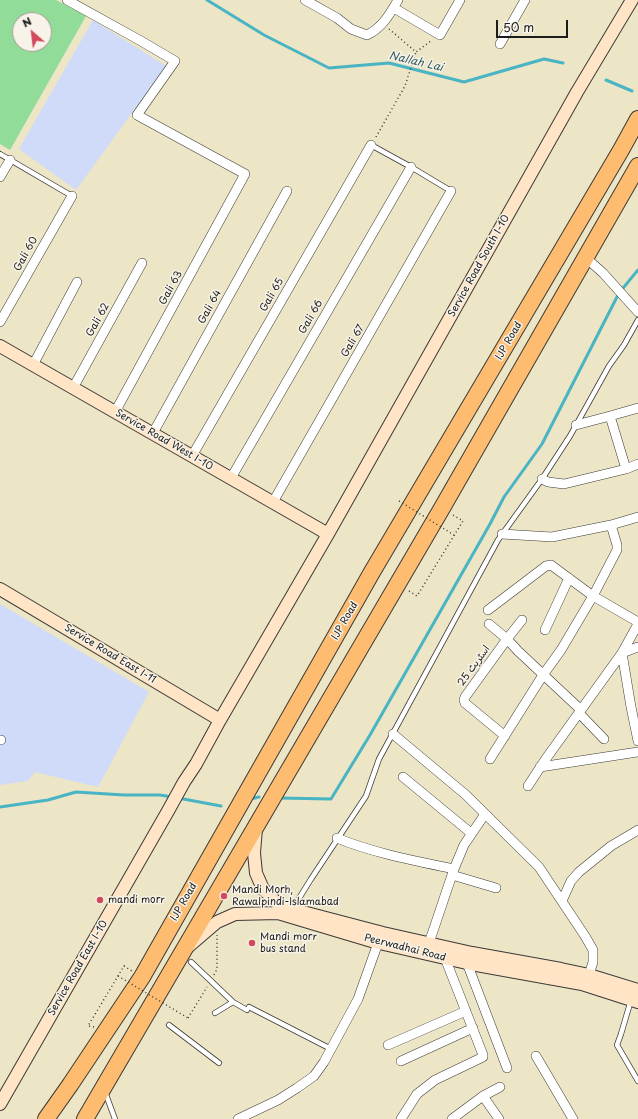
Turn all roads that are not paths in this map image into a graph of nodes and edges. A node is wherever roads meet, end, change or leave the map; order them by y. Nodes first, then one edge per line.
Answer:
1 (67, 0) edge
2 (305, 0) edge
3 (460, 0) edge
4 (525, 0) edge
5 (632, 0) edge
6 (396, 4) edge
7 (500, 44) dead end
8 (638, 119) edge
9 (371, 145) joint
10 (0, 154) edge
11 (10, 160) junction
12 (638, 166) edge
13 (411, 167) junction
14 (0, 177) edge
15 (287, 191) dead end
16 (451, 192) joint
17 (72, 196) joint
18 (585, 257) junction
19 (142, 263) dead end
20 (77, 282) dead end
21 (638, 312) edge
22 (638, 320) edge
23 (0, 322) edge
24 (0, 346) edge
25 (33, 365) junction
26 (73, 388) junction
27 (638, 408) edge
28 (115, 412) junction
29 (610, 416) junction
30 (576, 425) junction
31 (152, 433) junction
32 (192, 456) junction
33 (638, 464) edge
34 (626, 469) junction
35 (231, 478) junction
36 (542, 479) junction
37 (273, 502) junction
38 (638, 517) edge
39 (611, 525) junction
40 (328, 534) junction
41 (502, 534) junction
42 (569, 578) junction
43 (0, 589) edge
44 (593, 596) junction
45 (488, 610) dead end
46 (522, 620) dead end
47 (638, 623) edge
48 (489, 624) dead end
49 (545, 630) dead end
50 (507, 639) junction
51 (638, 647) edge
52 (622, 653) junction
53 (544, 675) junction
54 (634, 705) edge
55 (580, 711) junction
56 (220, 720) junction
57 (393, 734) junction
58 (505, 736) junction
59 (604, 739) dead end
60 (638, 741) edge
61 (638, 752) edge
62 (490, 759) dead end
63 (540, 767) junction
64 (403, 777) dead end
65 (528, 786) dead end
66 (485, 814) junction
67 (256, 825) junction
68 (638, 830) edge
69 (471, 833) junction
70 (337, 838) junction
71 (453, 872) junction
72 (496, 888) dead end
73 (562, 901) junction
74 (292, 910) junction
75 (378, 943) junction
76 (429, 943) junction
77 (187, 957) junction
78 (445, 958) junction
79 (467, 963) junction
80 (586, 980) junction
81 (636, 1000) edge
82 (233, 1002) junction
83 (466, 1011) junction
84 (215, 1013) dead end
85 (170, 1025) dead end
86 (473, 1028) junction
87 (388, 1045) dead end
88 (331, 1049) junction
89 (536, 1056) dead end
90 (401, 1061) dead end
91 (219, 1063) dead end
92 (507, 1068) dead end
93 (638, 1081) edge
94 (500, 1087) dead end
95 (104, 1088) junction
96 (483, 1096) junction
97 (0, 1104) edge
98 (46, 1119) edge
99 (86, 1119) edge
100 (115, 1119) edge
101 (238, 1119) edge
102 (401, 1119) edge
103 (452, 1119) edge
104 (499, 1119) edge
105 (573, 1119) edge

1 - 28 street, Gali 63
2 - 6 street
3 - 6 street
4 - 7 street
5 - 40 main road, Service Road South I-10
8 - 98 highway, IJP Road
9 - 13 lane
9 - 32 street, Gali 65
10 - 11 lane
11 - 14 street
11 - 17 lane
12 - 18 highway
13 - 16 lane
13 - 35 street, Gali 66
15 - 31 street, Gali 64
16 - 37 street, Gali 67
17 - 23 street, Gali 60
18 - 21 street
18 - 67 highway
19 - 26 street, Gali 62
20 - 25 street
22 - 30 lane
24 - 25 main road, Service Road West I-10
25 - 26 main road, Service Road West I-10
26 - 28 main road, Service Road West I-10
27 - 29 street
28 - 31 main road, Service Road West I-10
29 - 30 street
29 - 34 street
30 - 36 lane
31 - 32 main road, Service Road West I-10
32 - 35 main road, Service Road West I-10
33 - 34 street
34 - 36 street
35 - 37 main road, Service Road West I-10
36 - 41 lane
37 - 40 main road, Service Road West I-10
38 - 39 street
39 - 41 street
39 - 44 street
40 - 56 main road, Service Road South I-10
41 - 57 lane
42 - 44 street
42 - 45 street
42 - 49 street
43 - 56 main road, Service Road East I-11
44 - 47 street
44 - 53 street
46 - 50 street, اسٹریٹ 25
47 - 52 street
48 - 50 street
50 - 53 street
50 - 58 street, اسٹریٹ 25
51 - 52 street
52 - 54 street
52 - 55 street
53 - 55 street
53 - 58 street
54 - 60 street
55 - 59 street
55 - 63 street
56 - 97 main road, Service Road East I-10
57 - 66 street
57 - 70 lane
58 - 62 street
61 - 63 street
63 - 65 street
64 - 69 street
66 - 69 street
66 - 73 street
67 - 74 main road
67 - 77 highway
68 - 73 street
69 - 71 street
70 - 71 street
70 - 74 lane
71 - 72 street
71 - 76 street
73 - 80 street
74 - 76 main road
75 - 77 main road, Peerwadhai Road
75 - 78 main road, Peerwadhai Road
75 - 88 street
76 - 80 main road
77 - 82 lane
77 - 95 highway
78 - 79 main road, Peerwadhai Road
78 - 83 street
79 - 80 main road, Peerwadhai Road
79 - 92 street
80 - 81 main road, Peerwadhai Road
81 - 93 lane
82 - 84 lane
82 - 88 lane
83 - 86 street
83 - 87 street
85 - 91 lane
86 - 90 street
86 - 102 street
88 - 101 street
89 - 105 street
94 - 96 street
95 - 99 highway
95 - 100 lane
96 - 103 street
96 - 104 street

